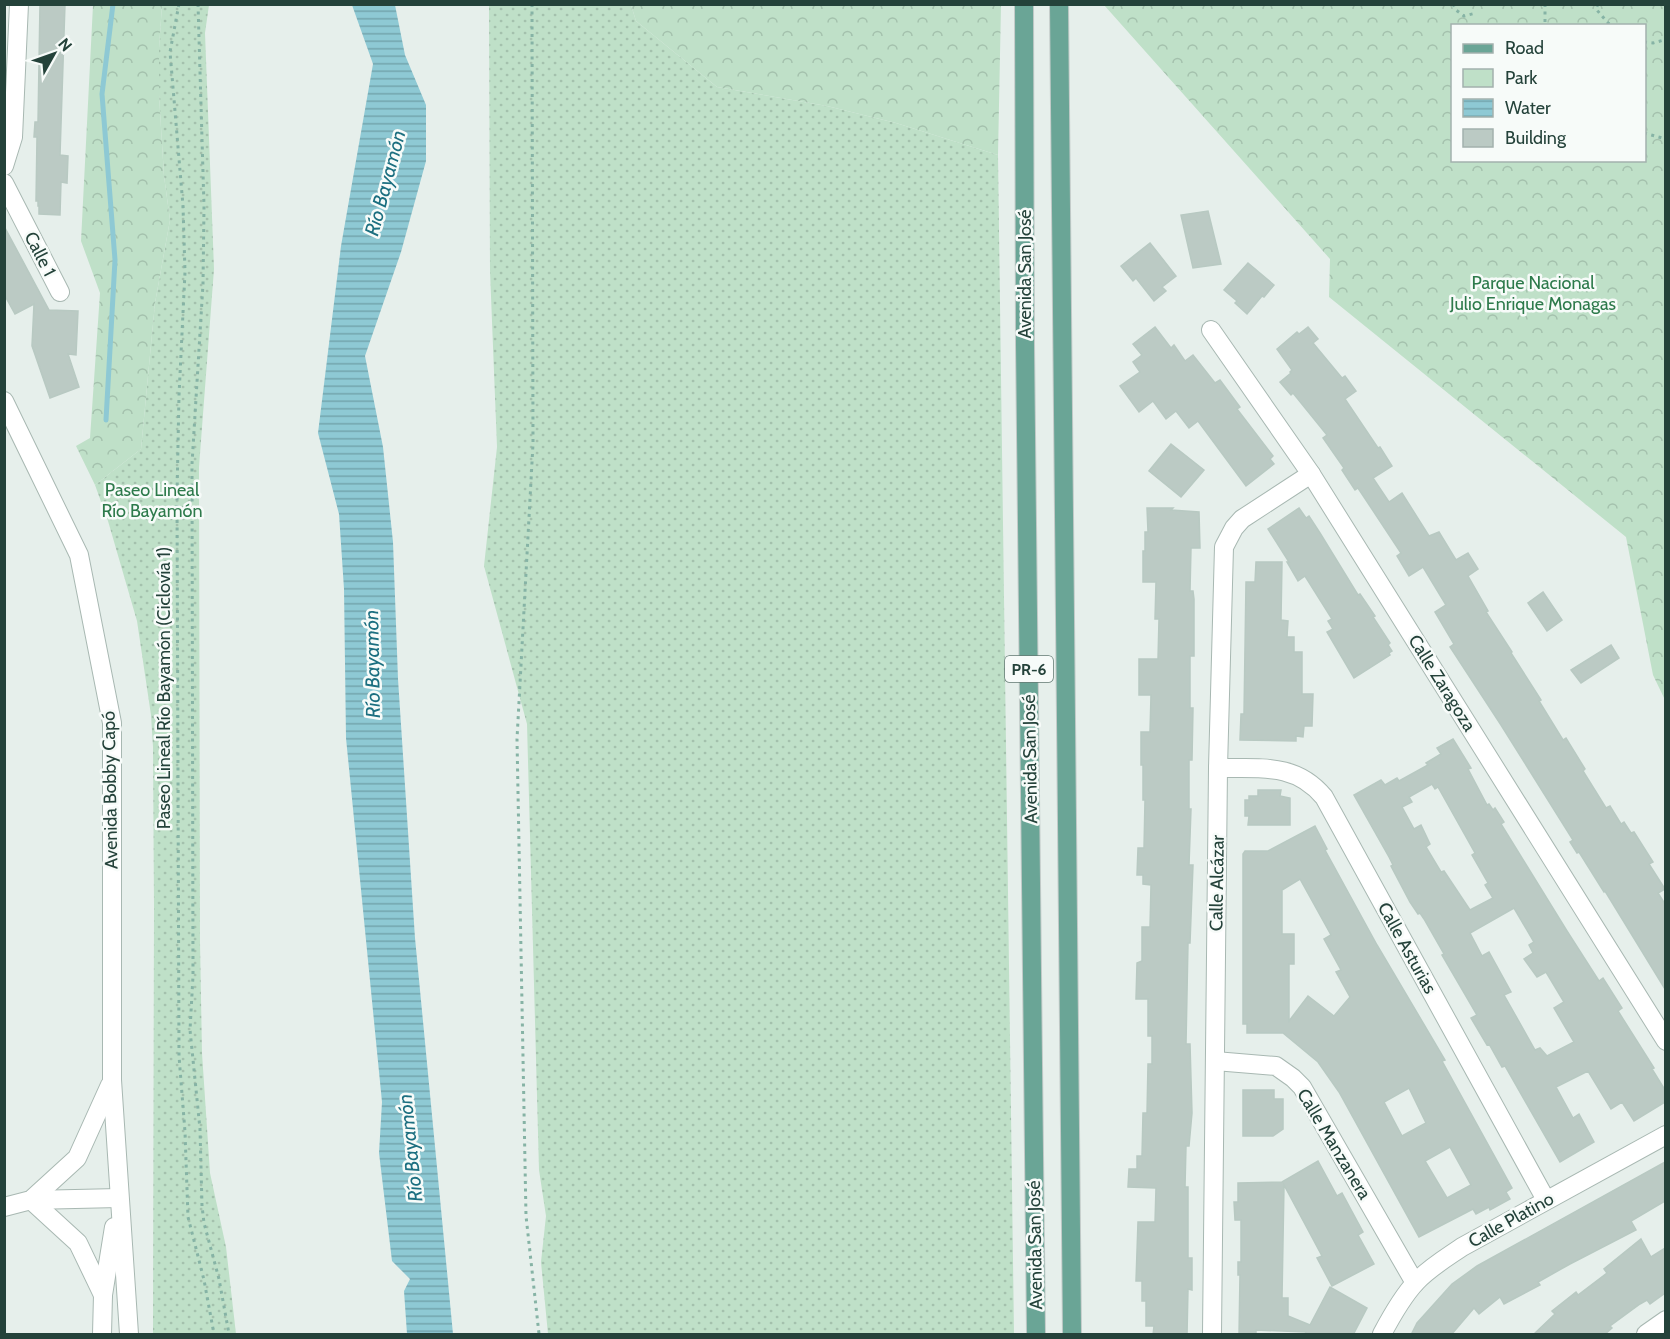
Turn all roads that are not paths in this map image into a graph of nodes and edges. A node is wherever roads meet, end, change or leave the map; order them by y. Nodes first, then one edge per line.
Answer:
1 (19, 4) edge
2 (1024, 4) edge
3 (1059, 4) edge
4 (4, 166) edge
5 (4, 183) edge
6 (60, 291) dead end
7 (1211, 330) dead end
8 (4, 401) edge
9 (1311, 474) junction
10 (1218, 768) junction
11 (1665, 1041) edge
12 (1215, 1061) junction
13 (112, 1080) junction
14 (1665, 1135) edge
15 (119, 1198) junction
16 (31, 1200) junction
17 (1546, 1200) junction
18 (4, 1207) edge
19 (1415, 1283) junction
20 (103, 1295) junction
21 (1665, 1320) edge
22 (102, 1335) edge
23 (129, 1335) edge
24 (1036, 1335) edge
25 (1072, 1335) edge
26 (1212, 1335) edge
27 (1382, 1335) edge
28 (1646, 1335) edge

1 - 4 street
2 - 24 main road, Avenida San José / PR-6
3 - 25 main road, Avenida San José / PR-6
5 - 6 street, Calle 1
7 - 9 street, Calle Zaragoza
8 - 13 street, Avenida Bobby Capó
9 - 10 street, Calle Alcázar
9 - 11 street, Calle Zaragoza
10 - 12 street, Calle Alcázar
10 - 17 street, Calle Asturias
12 - 19 street, Calle Manzanera
12 - 26 street, Calle Alcázar
13 - 15 street, Avenida Bobby Capó
13 - 16 street
14 - 17 street, Calle Platino
15 - 16 street
15 - 20 street, Avenida Bobby Capó
15 - 23 street, Avenida Bobby Capó
16 - 18 street
16 - 20 street
17 - 19 street, Calle Platino
19 - 27 street, Calle Platino
20 - 22 street, Avenida Bobby Capó
21 - 28 street

